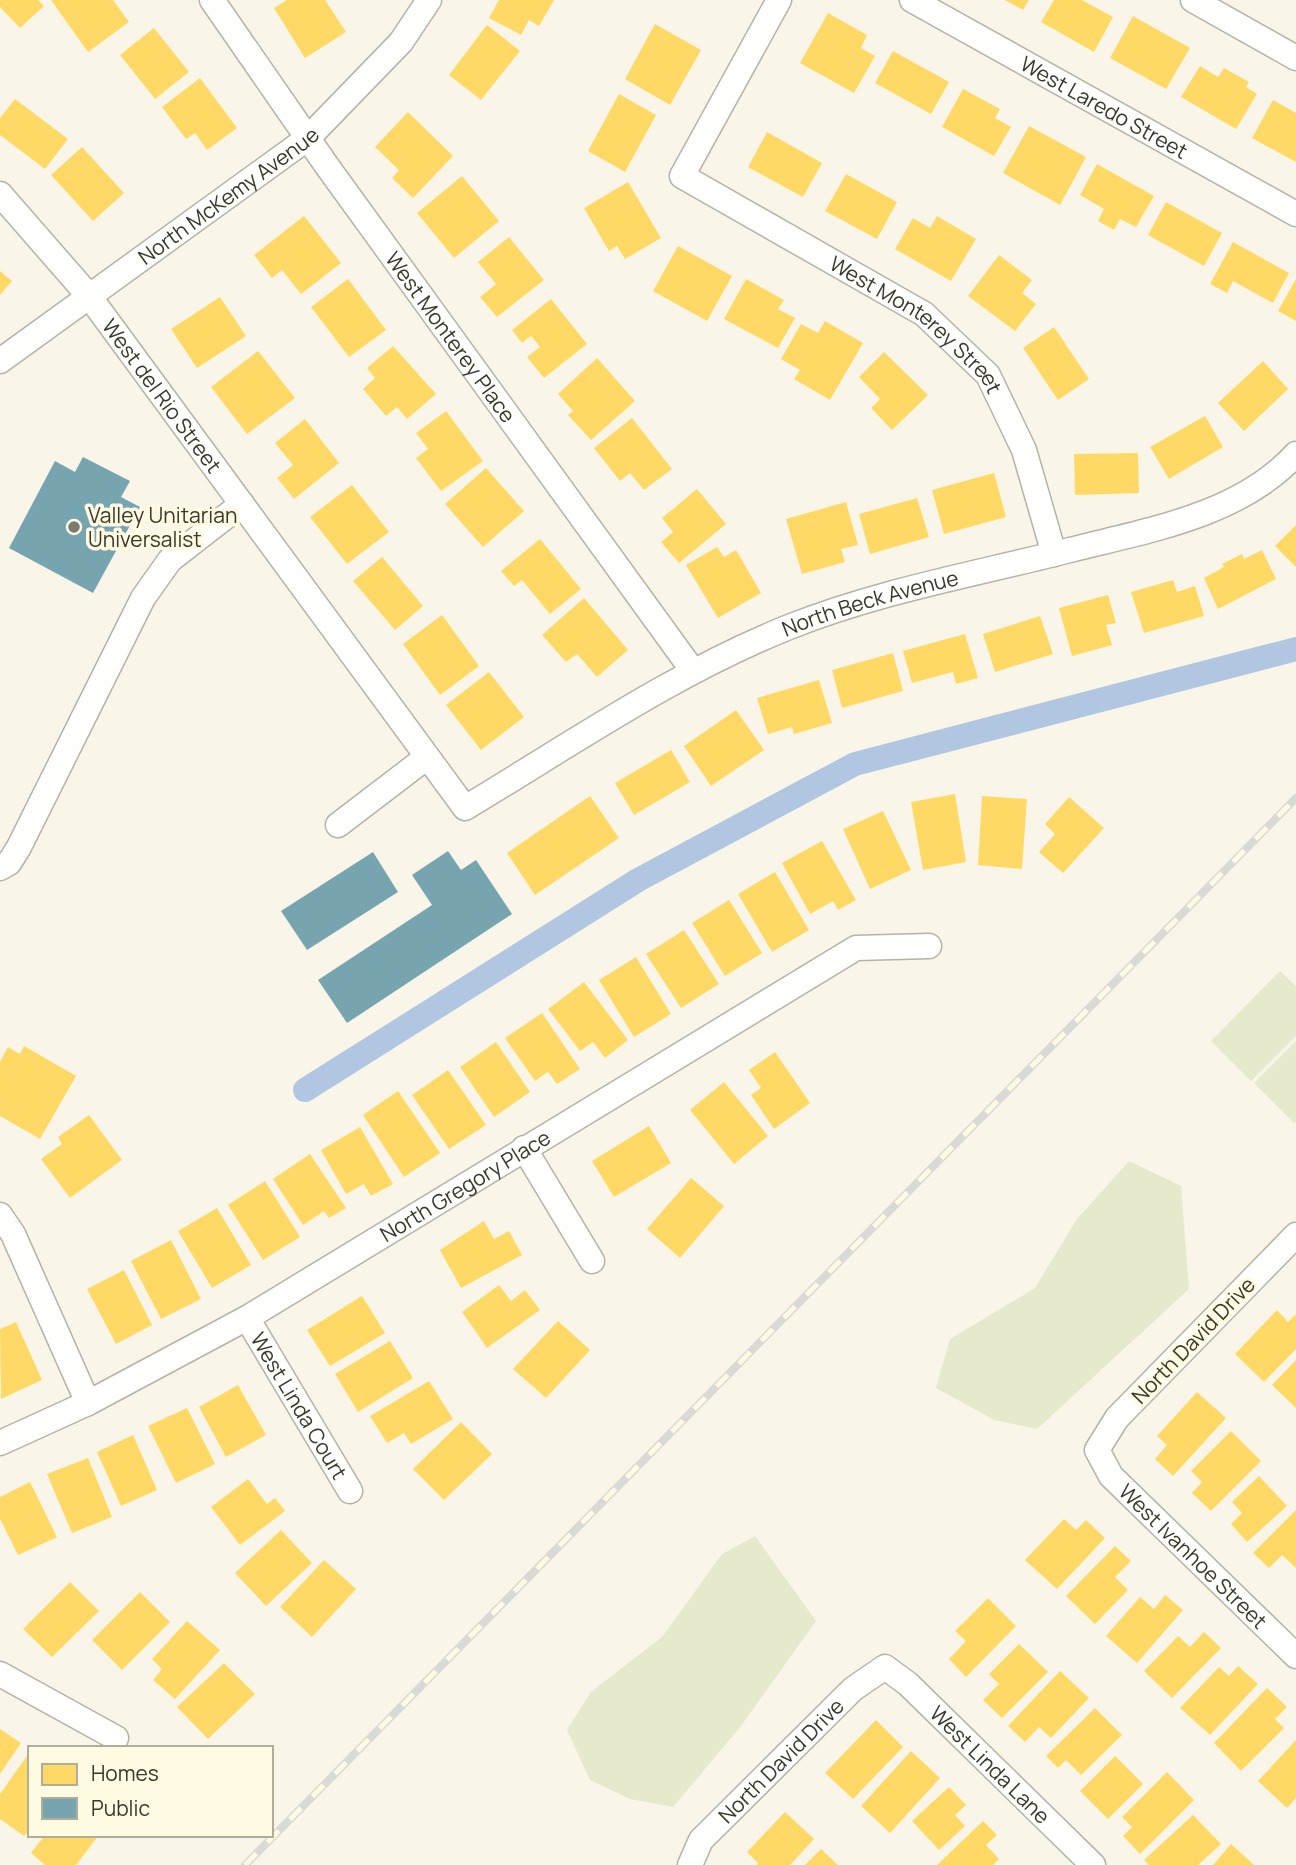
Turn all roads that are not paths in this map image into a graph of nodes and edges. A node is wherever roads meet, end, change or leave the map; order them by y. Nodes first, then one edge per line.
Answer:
1 (212, 0) edge
2 (429, 0) edge
3 (779, 0) edge
4 (912, 0) edge
5 (1193, 0) edge
6 (1296, 58) edge
7 (308, 138) junction
8 (0, 194) edge
9 (1296, 214) edge
10 (89, 296) junction
11 (0, 361) edge
12 (1296, 454) edge
13 (242, 504) junction
14 (1054, 554) junction
15 (693, 671) junction
16 (427, 757) junction
17 (465, 808) joint
18 (338, 825) dead end
19 (0, 868) edge
20 (929, 946) dead end
21 (524, 1149) junction
22 (0, 1215) edge
23 (1295, 1238) edge
24 (592, 1261) dead end
25 (247, 1318) junction
26 (88, 1404) junction
27 (0, 1443) edge
28 (1097, 1450) joint
29 (350, 1491) dead end
30 (1296, 1656) edge
31 (885, 1667) joint
32 (0, 1674) edge
33 (116, 1738) dead end
34 (690, 1865) edge
35 (1093, 1865) edge

1 - 7 street, West Monterey Place
2 - 7 street, North McKemy Avenue
3 - 14 street, West Monterey Street
4 - 9 street, West Laredo Street
5 - 6 street
7 - 10 street, North McKemy Avenue
7 - 15 street, West Monterey Place
8 - 10 street, West del Rio Street
10 - 11 street, North McKemy Avenue
10 - 13 street, West del Rio Street
12 - 14 street, North Beck Avenue
13 - 16 street, West del Rio Street
13 - 19 street
14 - 15 street, North Beck Avenue
15 - 17 street, North Beck Avenue
16 - 17 street, West del Rio Street
16 - 18 street
20 - 21 street, North Gregory Place
21 - 24 street
21 - 25 street, North Gregory Place
22 - 26 street
23 - 28 street, North David Drive
25 - 26 street, North Gregory Place
25 - 29 street, West Linda Court
26 - 27 street, North Gregory Place
28 - 30 street, West Ivanhoe Street
31 - 34 street, North David Drive
31 - 35 street, West Linda Lane
32 - 33 street

